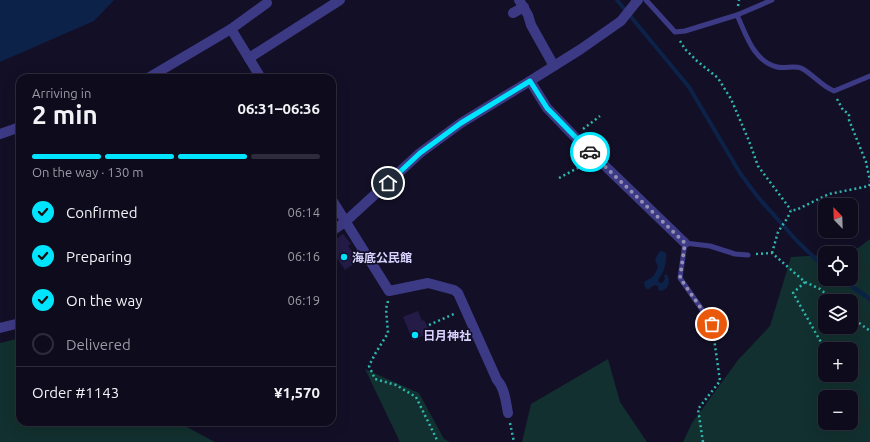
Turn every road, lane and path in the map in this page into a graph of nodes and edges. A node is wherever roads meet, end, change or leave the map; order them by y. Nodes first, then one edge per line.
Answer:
1 (340, 0) edge
2 (639, 0) edge
3 (772, 0) edge
4 (267, 3) dead end
5 (521, 4) edge
6 (513, 13) dead end
7 (737, 15) junction
8 (230, 29) junction
9 (675, 32) junction
10 (249, 58) junction
11 (554, 66) junction
12 (155, 74) edge
13 (259, 74) edge
14 (870, 76) edge
15 (530, 81) junction
16 (834, 91) junction
17 (600, 116) dead end
18 (16, 128) edge
19 (0, 134) edge
20 (573, 135) junction
21 (596, 158) junction
22 (559, 178) dead end
23 (870, 180) edge
24 (870, 184) edge
25 (336, 207) edge
26 (791, 210) junction
27 (345, 222) junction
28 (336, 228) edge
29 (685, 243) junction
30 (772, 253) junction
31 (748, 255) joint
32 (805, 282) junction
33 (392, 290) junction
34 (826, 294) edge
35 (464, 309) junction
36 (858, 323) edge
37 (16, 324) edge
38 (712, 324) joint
39 (429, 325) dead end
40 (0, 328) edge
41 (870, 331) edge
42 (821, 342) edge
43 (508, 413) joint
44 (438, 442) edge
45 (514, 442) edge
46 (703, 442) edge

1 - 10 street
2 - 9 lane
2 - 11 street
3 - 7 lane
4 - 8 street
5 - 6 street
5 - 11 street
7 - 9 lane
7 - 16 lane
8 - 10 street
8 - 12 street
9 - 26 path
10 - 13 street
11 - 15 street
14 - 16 lane
15 - 20 street
15 - 27 street
16 - 23 path
17 - 20 path
18 - 19 street
20 - 21 street
21 - 22 path
21 - 29 street
24 - 26 path
25 - 27 street
26 - 30 path
27 - 28 street
27 - 33 street
29 - 31 lane
29 - 38 lane
30 - 31 path
30 - 32 path
32 - 34 path
32 - 42 path
33 - 35 street
33 - 44 path
35 - 39 path
35 - 43 street
36 - 41 path
37 - 40 street
38 - 46 path
43 - 45 path

